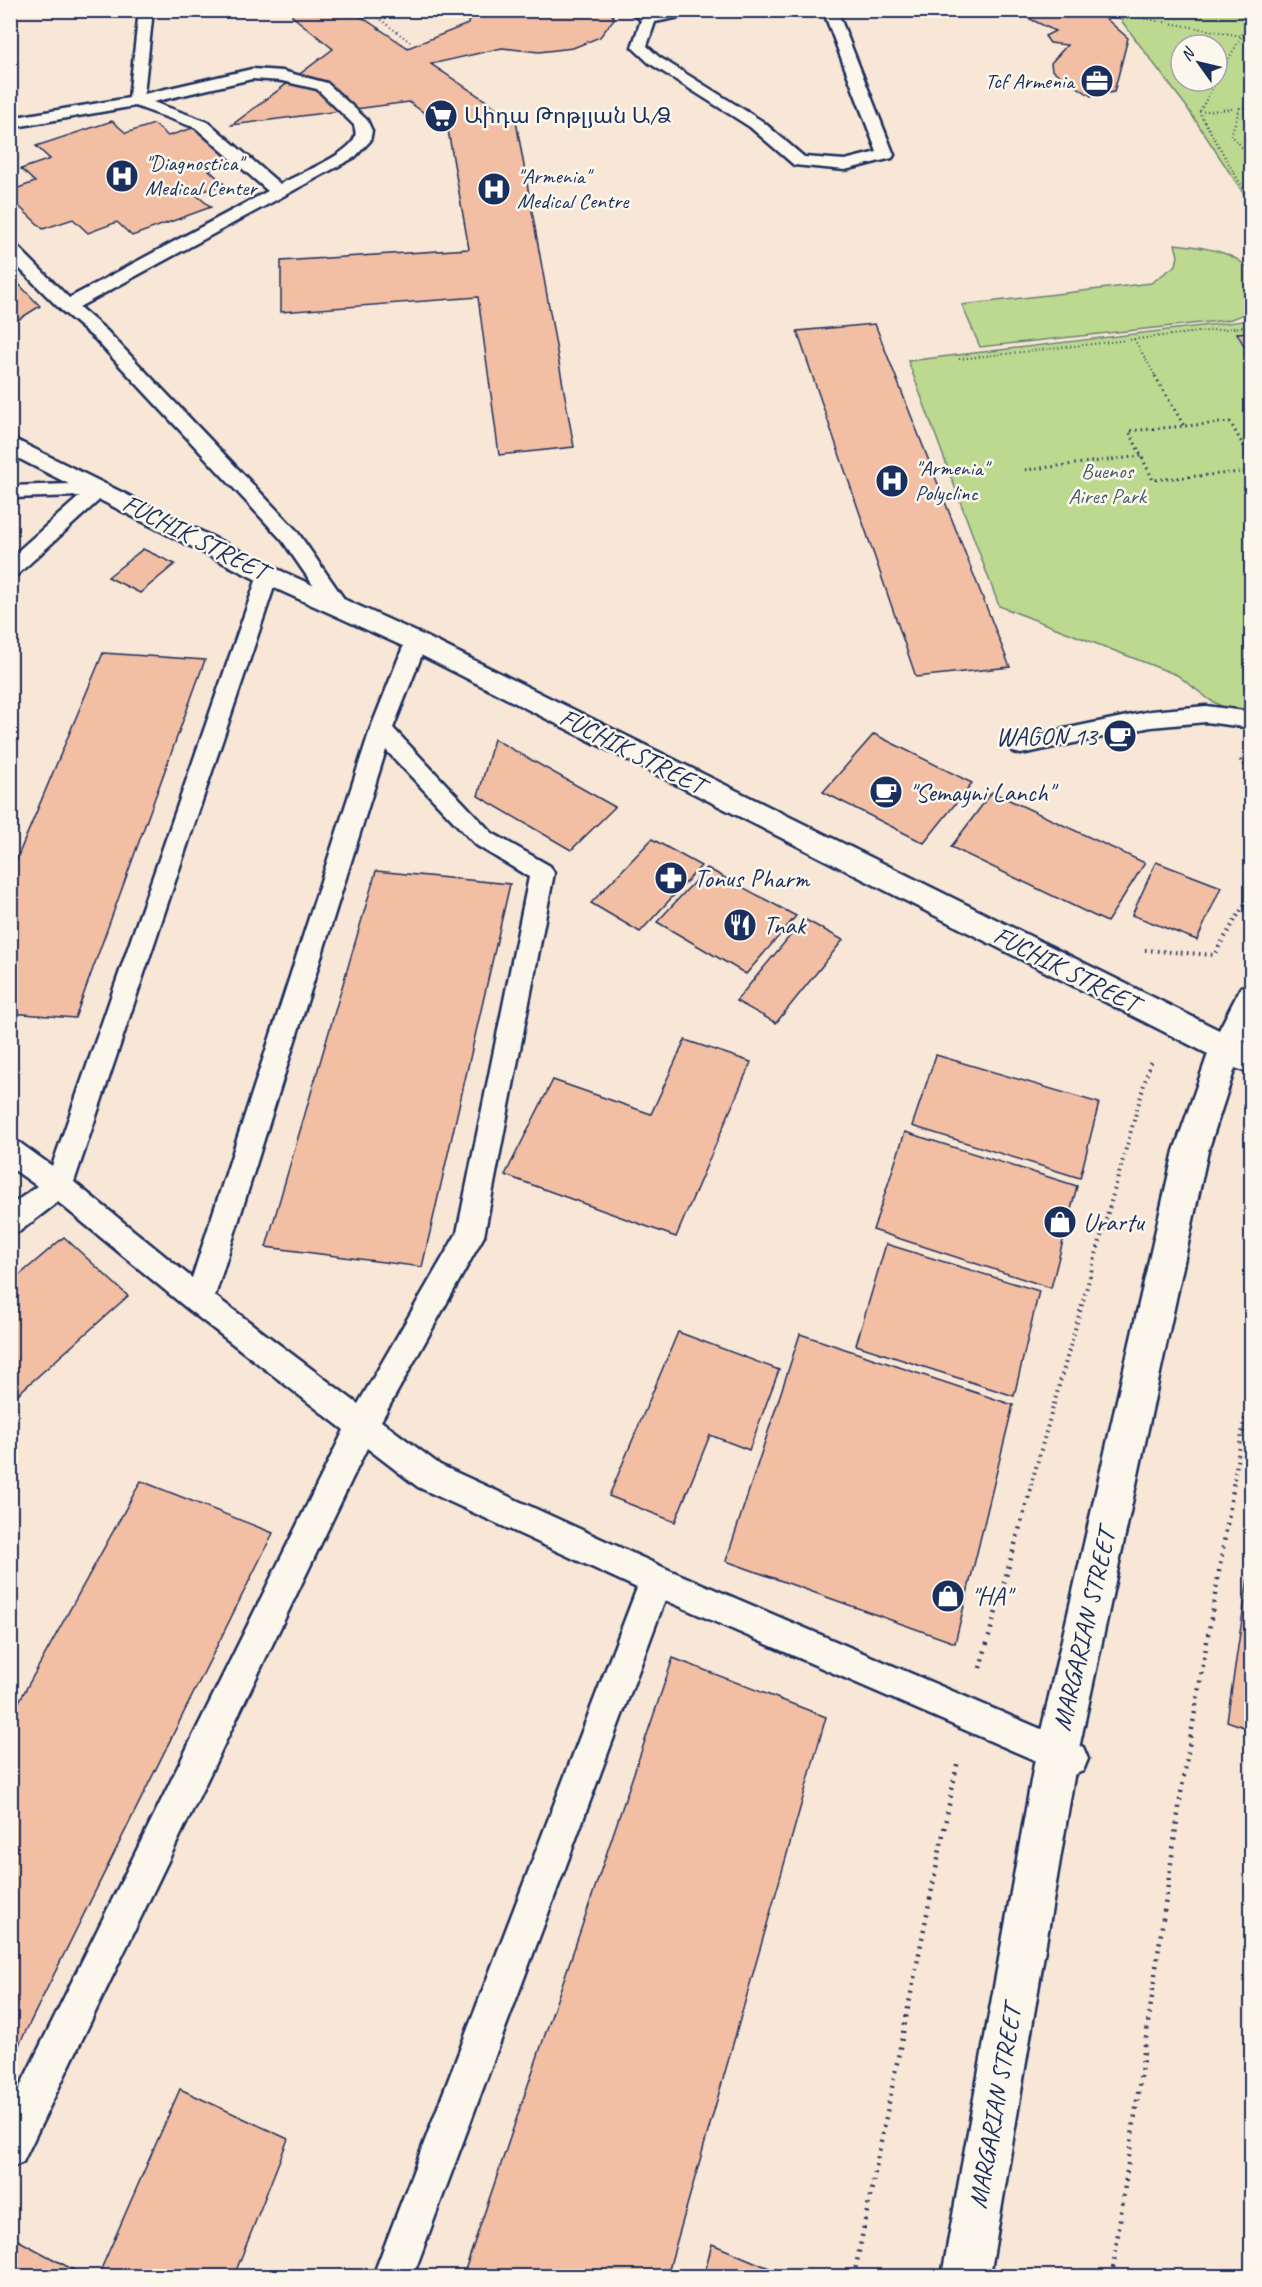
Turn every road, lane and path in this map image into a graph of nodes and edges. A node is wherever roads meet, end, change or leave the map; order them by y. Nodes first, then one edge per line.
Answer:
1 (146, 10) edge
2 (368, 10) edge
3 (634, 10) edge
4 (695, 10) edge
5 (830, 10) edge
6 (1145, 10) edge
7 (1251, 17) edge
8 (649, 19) junction
9 (1241, 36) junction
10 (1251, 38) edge
11 (410, 42) dead end
12 (1229, 58) edge
13 (1210, 93) edge
14 (136, 101) junction
15 (1251, 106) edge
16 (1240, 108) junction
17 (1199, 112) junction
18 (10, 123) edge
19 (1251, 151) edge
20 (279, 192) junction
21 (1251, 204) edge
22 (10, 249) edge
23 (67, 306) junction
24 (1251, 326) edge
25 (1134, 339) junction
26 (959, 359) dead end
27 (1184, 426) junction
28 (10, 444) edge
29 (1141, 456) junction
30 (1251, 461) edge
31 (1025, 470) dead end
32 (1251, 471) edge
33 (100, 489) junction
34 (10, 492) edge
35 (10, 570) edge
36 (268, 575) junction
37 (338, 606) junction
38 (416, 642) junction
39 (1251, 720) edge
40 (381, 730) junction
41 (1022, 746) dead end
42 (1251, 892) edge
43 (1145, 950) dead end
44 (1251, 996) edge
45 (1242, 1048) edge
46 (1151, 1059) dead end
47 (10, 1151) edge
48 (59, 1186) junction
49 (10, 1222) edge
50 (200, 1301) junction
51 (1251, 1376) edge
52 (363, 1424) junction
53 (656, 1580) junction
54 (967, 1715) junction
55 (1066, 1757) junction
56 (10, 2150) edge
57 (393, 2277) edge
58 (855, 2277) edge
59 (966, 2277) edge
60 (988, 2277) edge
61 (1112, 2277) edge

1 - 14 lane
2 - 11 path
3 - 8 lane
4 - 8 lane
5 - 8 lane
6 - 9 path
7 - 9 path
9 - 10 path
9 - 12 path
13 - 17 path
14 - 18 lane
14 - 20 lane
14 - 20 lane
15 - 16 path
16 - 17 path
16 - 19 path
17 - 21 path
20 - 23 lane
22 - 23 lane
23 - 37 lane
24 - 25 path
25 - 26 path
25 - 27 path
27 - 29 path
27 - 30 path
28 - 33 street, FUCHIK STREET
29 - 31 path
29 - 32 path
33 - 34 lane
33 - 35 lane
33 - 36 street, FUCHIK STREET
36 - 37 street, FUCHIK STREET
36 - 48 lane
37 - 38 street, FUCHIK STREET
38 - 40 lane
38 - 45 street, FUCHIK STREET
39 - 41 lane
40 - 50 lane
40 - 52 lane
42 - 43 path
44 - 45 street, MARGARIAN STREET
45 - 55 street, MARGARIAN STREET
46 - 54 path
47 - 48 lane
48 - 49 lane
48 - 50 lane
50 - 52 lane
51 - 61 path
52 - 53 lane
52 - 56 lane
53 - 54 lane
53 - 57 lane
54 - 55 lane
54 - 58 path
55 - 59 street, MARGARIAN STREET
55 - 60 street, MARGARIAN STREET

